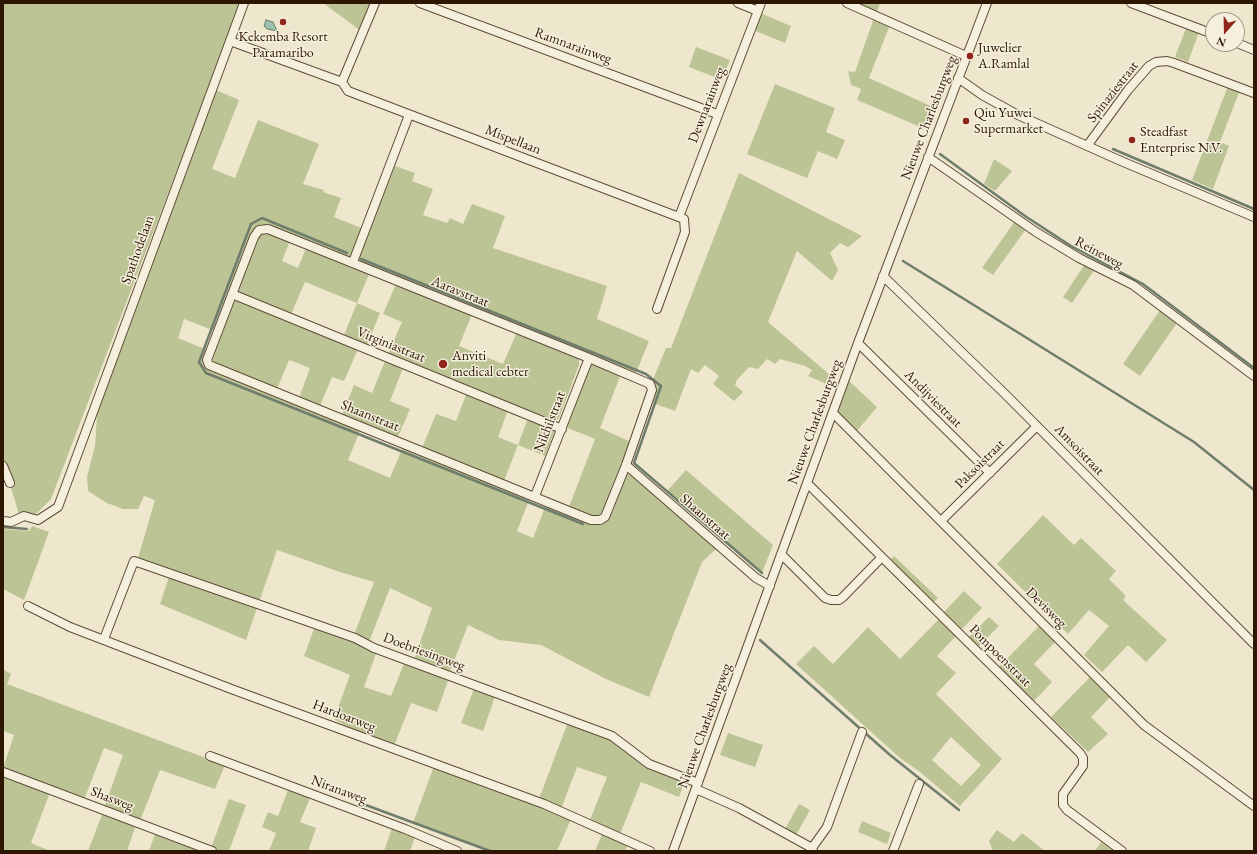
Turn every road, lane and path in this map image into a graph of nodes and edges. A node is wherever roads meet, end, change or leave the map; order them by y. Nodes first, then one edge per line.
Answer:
1 (244, 3) edge
2 (375, 3) edge
3 (420, 3) edge
4 (738, 3) edge
5 (847, 3) edge
6 (987, 3) edge
7 (1131, 3) edge
8 (759, 7) edge
9 (1205, 31) edge
10 (230, 41) junction
11 (966, 56) junction
12 (958, 78) junction
13 (342, 82) junction
14 (1254, 93) edge
15 (717, 114) junction
16 (409, 115) junction
17 (1087, 146) junction
18 (928, 157) junction
19 (1254, 216) edge
20 (679, 217) junction
21 (259, 230) joint
22 (353, 262) junction
23 (884, 276) junction
24 (232, 294) junction
25 (657, 309) dead end
26 (858, 343) junction
27 (589, 358) junction
28 (1254, 376) edge
29 (650, 384) joint
30 (833, 413) junction
31 (1037, 426) junction
32 (562, 429) junction
33 (626, 465) junction
34 (3, 466) edge
35 (990, 473) junction
36 (10, 483) dead end
37 (806, 483) junction
38 (535, 496) junction
39 (3, 521) edge
40 (941, 522) junction
41 (781, 554) junction
42 (882, 557) junction
43 (770, 586) junction
44 (28, 606) dead end
45 (104, 639) junction
46 (1254, 644) edge
47 (862, 732) dead end
48 (210, 756) dead end
49 (3, 772) edge
50 (919, 784) dead end
51 (697, 786) junction
52 (1254, 806) edge
53 (813, 850) edge
54 (212, 851) edge
55 (457, 851) edge
56 (650, 851) edge
57 (673, 851) edge
58 (893, 851) edge
59 (1122, 851) edge

1 - 10 street, Spathodelaan
2 - 13 street
3 - 15 street, Ramnarainweg
4 - 8 street
5 - 11 street
6 - 11 street, Nieuwe Charlesburgweg
7 - 9 street
8 - 15 street, Dewnarainweg
10 - 13 street
10 - 39 street, Spathodelaan
11 - 12 street, Nieuwe Charlesburgweg
12 - 17 street
12 - 18 street, Nieuwe Charlesburgweg
13 - 16 street, Mispellaan
14 - 17 street, Spinaziestraat
15 - 20 street, Dewnarainweg
16 - 20 street, Mispellaan
16 - 22 street
17 - 19 street
18 - 23 street, Nieuwe Charlesburgweg
18 - 28 street, Reineweg
20 - 25 street
21 - 22 street, Aaravstraat
21 - 24 street, Shaanstraat
22 - 27 street, Aaravstraat
23 - 26 street, Nieuwe Charlesburgweg
23 - 31 street, Amsoistraat
24 - 32 street, Virginiastraat
24 - 38 street, Shaanstraat
26 - 30 street, Nieuwe Charlesburgweg
26 - 35 street, Andijviestraat
27 - 29 street, Aaravstraat
27 - 32 street, Nikhilstraat
29 - 33 street, Shaanstraat
30 - 37 street, Nieuwe Charlesburgweg
30 - 40 street, Devisweg
31 - 35 street, Paksoistraat
31 - 46 street, Amsoistraat
32 - 38 street, Nikhilstraat
33 - 38 street, Shaanstraat
33 - 43 street, Shaanstraat
34 - 36 street
35 - 40 street, Paksoistraat
37 - 41 street, Nieuwe Charlesburgweg
37 - 42 street, Pompoenstraat
40 - 52 street, Devisweg
41 - 42 street
41 - 43 street, Nieuwe Charlesburgweg
42 - 59 street, Pompoenstraat
43 - 51 street, Nieuwe Charlesburgweg
44 - 45 street, Hardoarweg
45 - 51 street, Doebriesingweg
45 - 56 street, Hardoarweg
47 - 53 street
48 - 55 street, Niranaweg
49 - 54 street, Shasweg
50 - 58 street
51 - 53 street, Doebriesingweg
51 - 57 street, Nieuwe Charlesburgweg

